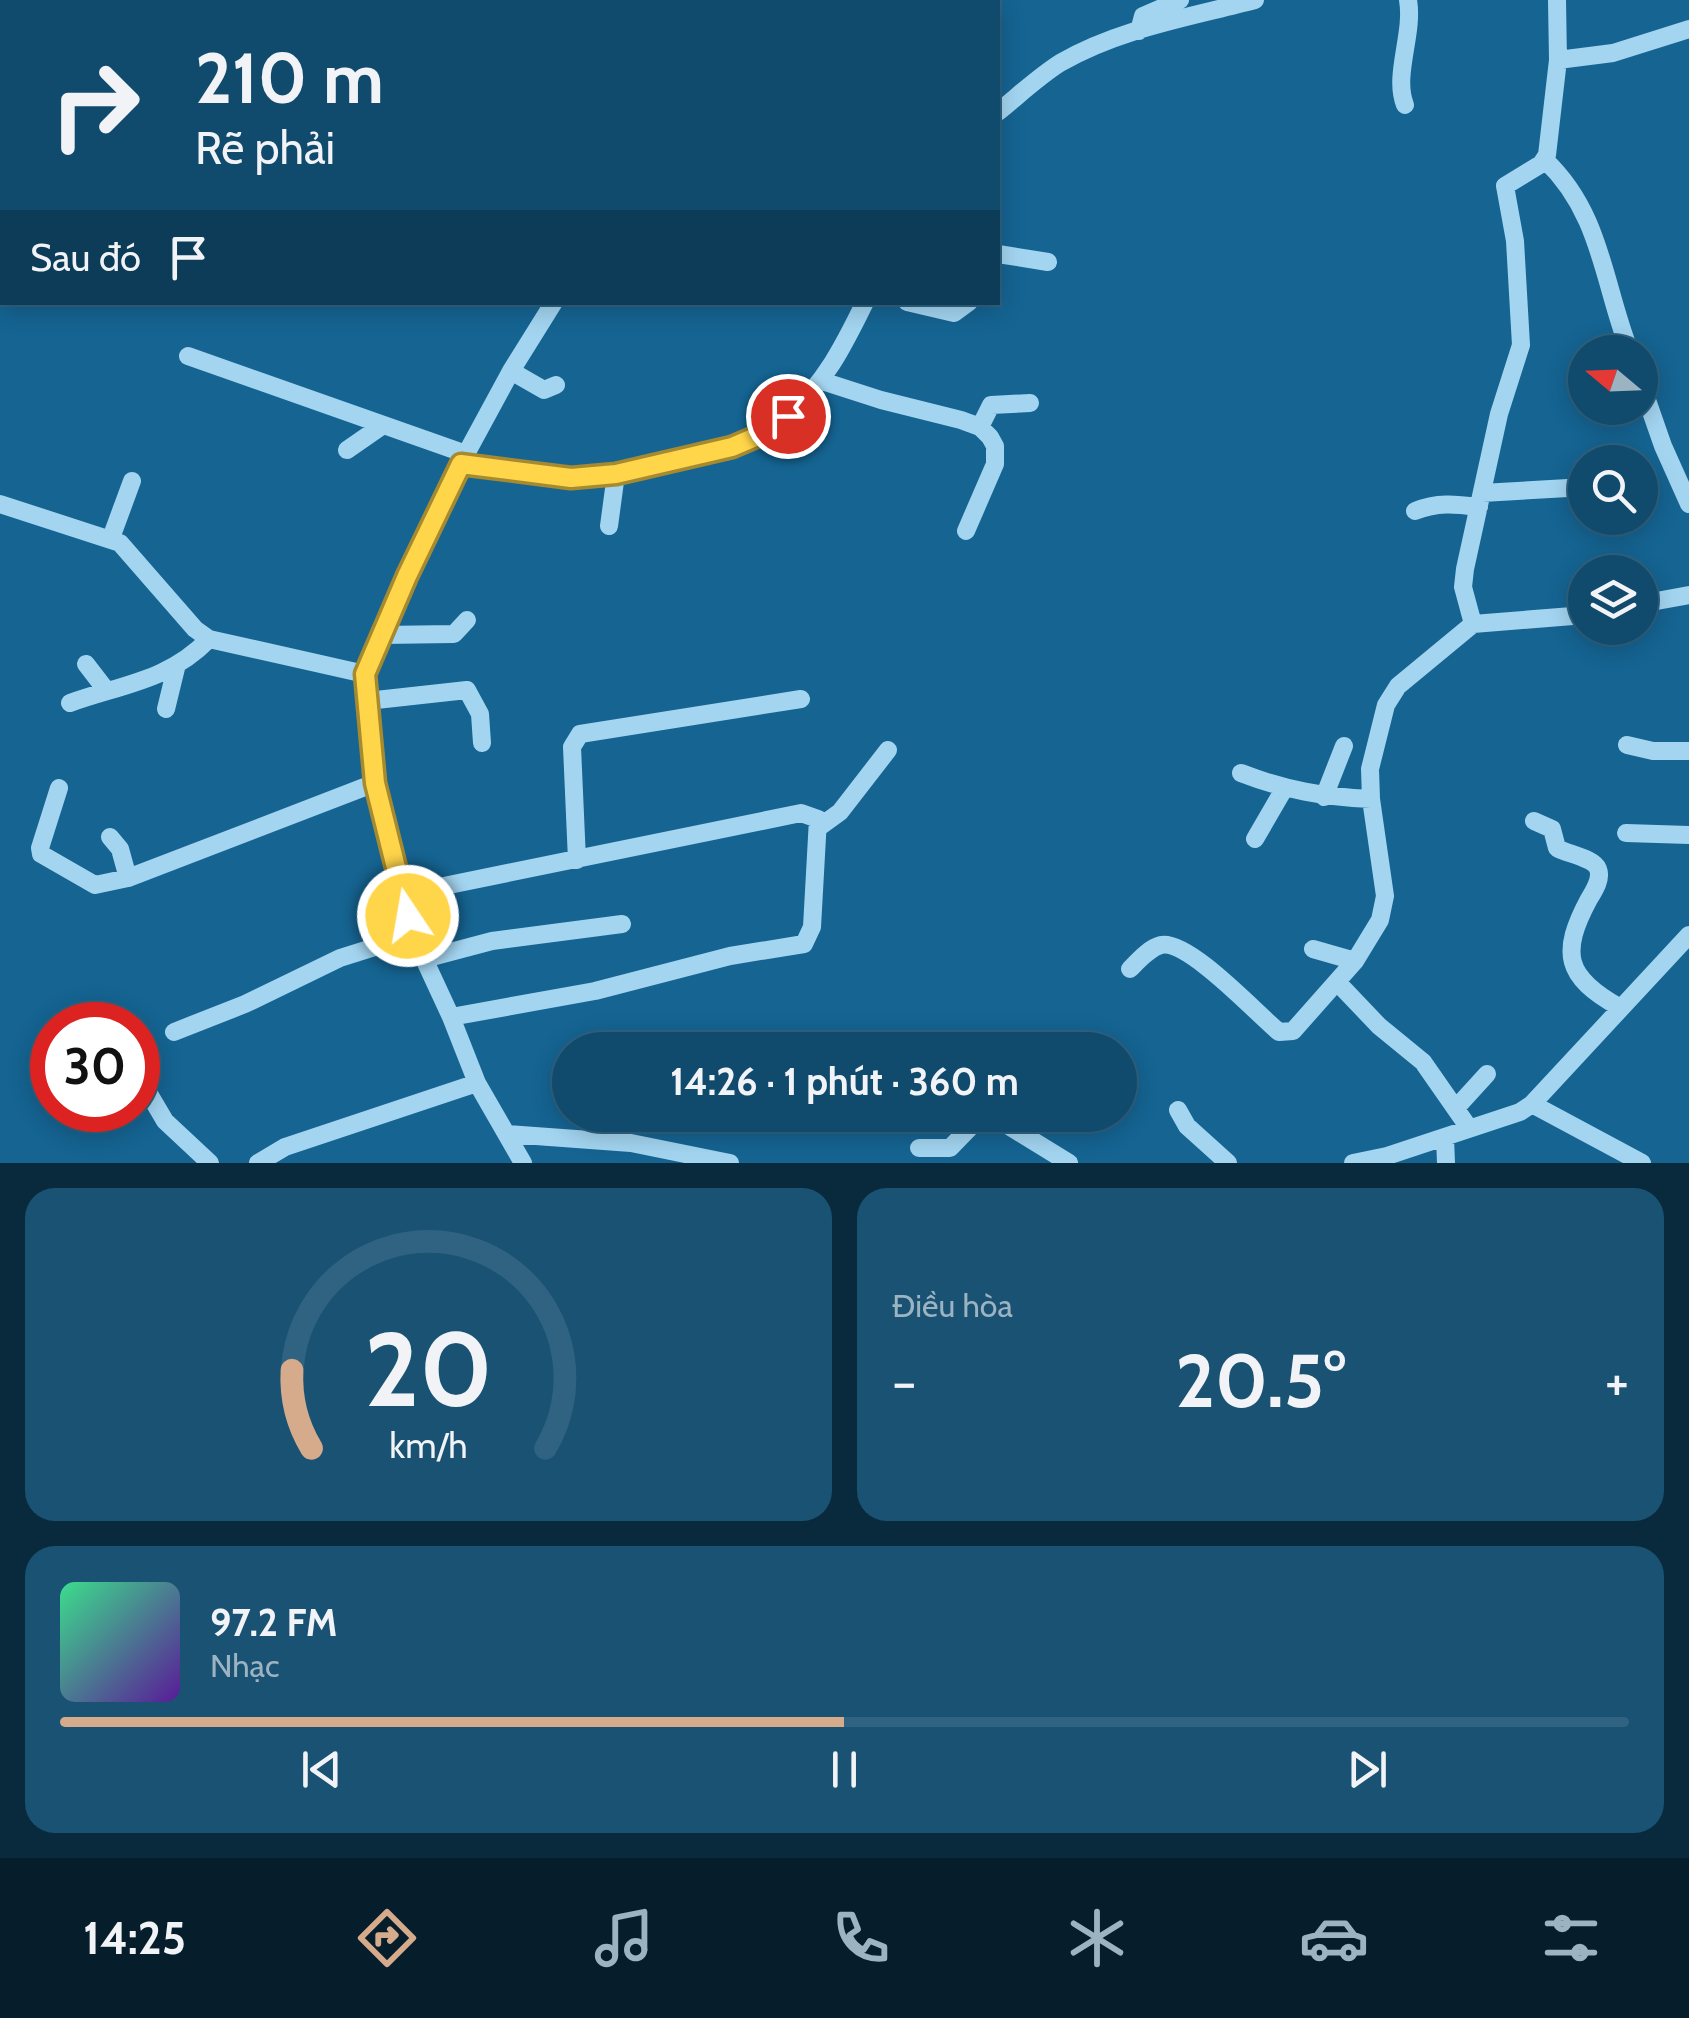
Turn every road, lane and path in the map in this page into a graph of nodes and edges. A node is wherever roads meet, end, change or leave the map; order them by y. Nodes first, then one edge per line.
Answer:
1 (1180, 0) edge
2 (1255, 0) edge
3 (1408, 0) edge
4 (1556, 0) edge
5 (1689, 29) edge
6 (1139, 31) junction
7 (1558, 60) junction
8 (1405, 105) dead end
9 (1000, 110) edge
10 (1545, 160) junction
11 (1000, 254) edge
12 (1048, 262) dead end
13 (547, 305) edge
14 (864, 305) edge
15 (920, 305) edge
16 (965, 305) edge
17 (1624, 335) edge
18 (188, 356) dead end
19 (511, 371) junction
20 (822, 380) junction
21 (556, 385) dead end
22 (1030, 402) dead end
23 (383, 425) junction
24 (1656, 425) edge
25 (980, 427) junction
26 (347, 450) dead end
27 (463, 459) junction
28 (616, 474) junction
29 (132, 481) dead end
30 (1568, 488) dead end
31 (1480, 500) junction
32 (0, 504) edge
33 (1689, 504) edge
34 (1414, 511) dead end
35 (609, 526) dead end
36 (966, 531) dead end
37 (111, 538) junction
38 (1689, 595) edge
39 (1658, 601) edge
40 (1568, 616) edge
41 (467, 620) dead end
42 (1474, 624) junction
43 (381, 635) junction
44 (209, 639) junction
45 (86, 664) dead end
46 (176, 668) junction
47 (365, 674) junction
48 (106, 690) junction
49 (802, 699) dead end
50 (367, 702) junction
51 (70, 703) dead end
52 (166, 709) dead end
53 (482, 743) dead end
54 (1627, 744) dead end
55 (1344, 746) dead end
56 (888, 750) dead end
57 (1689, 751) edge
58 (1241, 773) dead end
59 (375, 783) junction
60 (60, 788) dead end
61 (1284, 789) junction
62 (1324, 797) junction
63 (1370, 799) junction
64 (1534, 821) dead end
65 (818, 828) junction
66 (1626, 833) dead end
67 (1689, 835) edge
68 (110, 837) dead end
69 (1255, 840) dead end
70 (578, 860) junction
71 (128, 878) junction
72 (404, 894) junction
73 (622, 924) dead end
74 (413, 935) junction
75 (1689, 935) edge
76 (1314, 949) dead end
77 (424, 959) junction
78 (1355, 961) junction
79 (1130, 969) dead end
80 (1338, 982) junction
81 (1620, 1007) junction
82 (451, 1016) junction
83 (174, 1032) dead end
84 (1486, 1074) dead end
85 (476, 1083) junction
86 (1532, 1104) junction
87 (1456, 1108) junction
88 (1178, 1110) dead end
89 (160, 1113) edge
90 (1470, 1128) junction
91 (971, 1132) edge
92 (1019, 1132) edge
93 (507, 1134) junction
94 (1444, 1136) junction
95 (919, 1148) dead end
96 (956, 1156) edge
97 (210, 1163) edge
98 (258, 1163) edge
99 (522, 1163) edge
100 (730, 1163) edge
101 (1070, 1163) edge
102 (1228, 1163) edge
103 (1353, 1163) edge
104 (1446, 1163) edge
105 (1642, 1163) edge

1 - 6 street
2 - 6 street
3 - 8 street
4 - 7 street
5 - 7 street
6 - 9 street
7 - 10 street
10 - 17 street
10 - 31 street
11 - 12 street
13 - 19 street
14 - 20 street
15 - 16 street
18 - 23 street
19 - 21 street
19 - 27 street
20 - 25 street
20 - 28 street
22 - 25 street
23 - 26 street
23 - 27 street
24 - 33 street
25 - 36 street
27 - 28 street
27 - 43 street
28 - 35 street
29 - 37 street
30 - 31 street
31 - 34 street
31 - 42 street
32 - 37 street
37 - 44 street
38 - 39 street
40 - 42 street
41 - 43 street
42 - 63 street
43 - 47 street
44 - 46 street
44 - 47 street
45 - 48 street
46 - 48 street
46 - 52 street
47 - 50 street
48 - 51 street
49 - 70 street
50 - 53 street
50 - 59 street
54 - 57 street
55 - 62 street
56 - 65 street
58 - 61 street
59 - 71 street
59 - 72 street
60 - 71 street
61 - 62 street
61 - 69 street
62 - 63 street
63 - 78 street
64 - 81 street
65 - 70 street
65 - 82 street
66 - 67 street
68 - 71 street
70 - 72 street
72 - 74 street
73 - 77 street
74 - 77 street
74 - 83 street
75 - 81 street
76 - 78 street
77 - 82 street
78 - 80 street
79 - 80 street
80 - 87 street
81 - 86 street
82 - 85 street
84 - 87 street
85 - 93 street
85 - 98 street
86 - 90 street
86 - 105 street
87 - 90 street
88 - 102 street
89 - 97 street
90 - 94 street
91 - 96 street
92 - 101 street
93 - 99 street
93 - 100 street
94 - 103 street
94 - 104 street
95 - 96 street

